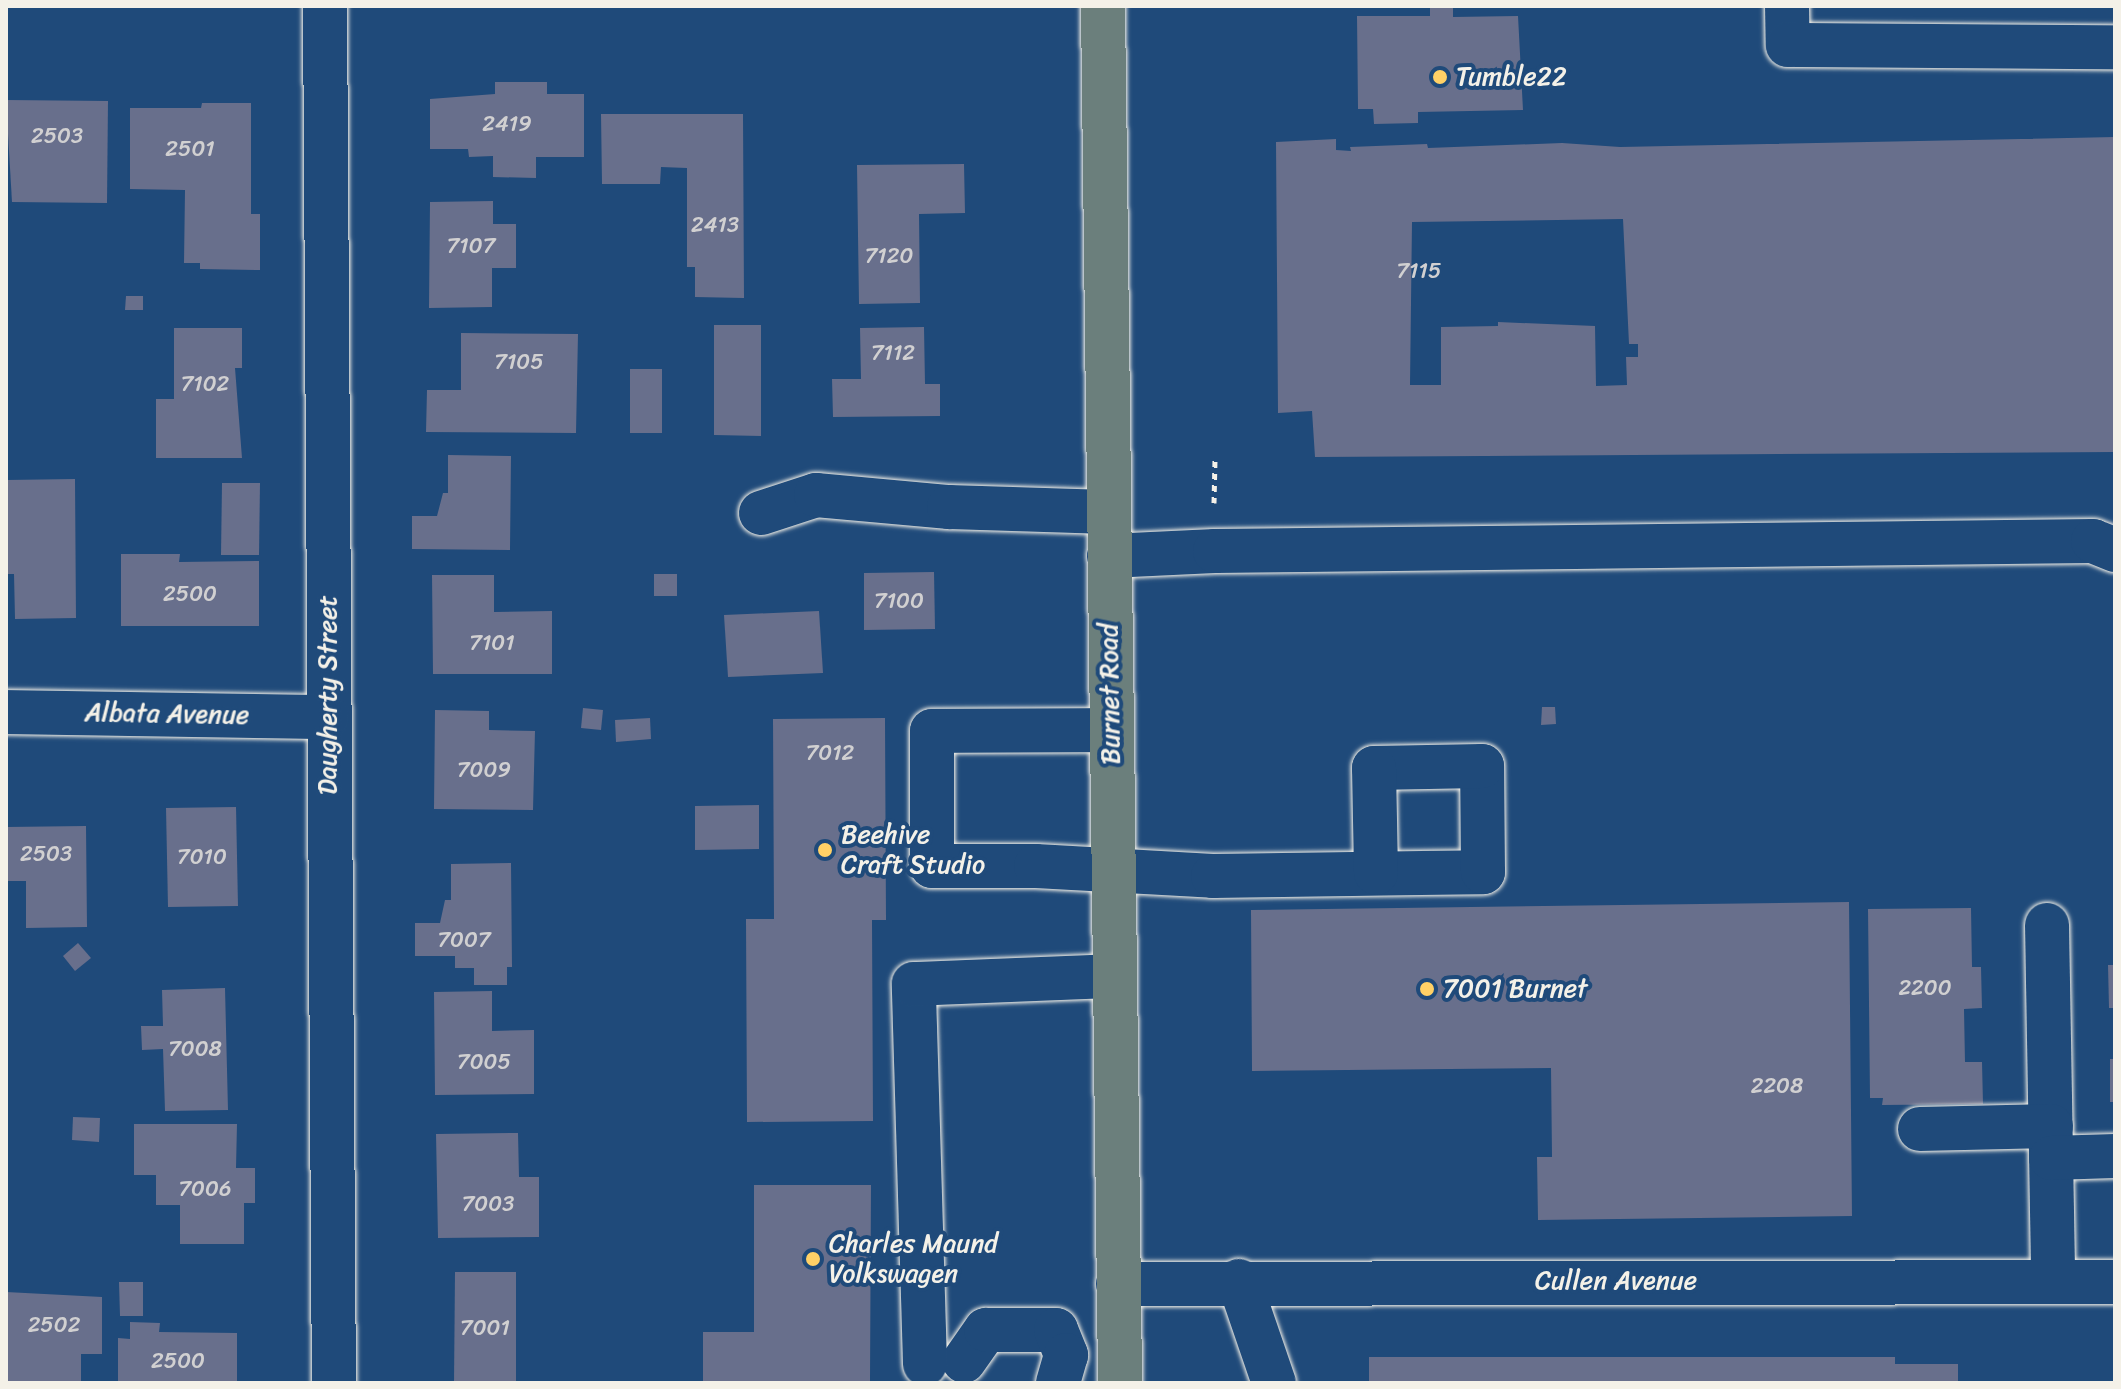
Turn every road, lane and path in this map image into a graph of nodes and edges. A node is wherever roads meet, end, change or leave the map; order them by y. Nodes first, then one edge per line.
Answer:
1 (325, 6) edge
2 (1103, 6) edge
3 (1787, 6) edge
4 (2115, 47) edge
5 (1215, 459) dead end
6 (1214, 503) dead end
7 (1108, 512) junction
8 (761, 513) dead end
9 (2115, 550) edge
10 (1109, 556) junction
11 (6, 712) edge
12 (327, 717) junction
13 (1110, 730) junction
14 (1111, 873) junction
15 (1376, 873) dead end
16 (2047, 925) dead end
17 (1113, 976) junction
18 (1920, 1129) dead end
19 (2051, 1142) junction
20 (2115, 1156) edge
21 (1239, 1281) junction
22 (2053, 1282) junction
23 (2115, 1282) edge
24 (1118, 1284) junction
25 (1062, 1369) edge
26 (1120, 1369) edge
27 (948, 1373) edge
28 (334, 1383) edge
29 (1274, 1383) edge

1 - 12 street, Daugherty Street
2 - 7 main road, Burnet Road
3 - 4 street
5 - 6 path
7 - 8 street
7 - 10 main road, Burnet Road
9 - 10 street
10 - 13 main road, Burnet Road
11 - 12 street, Albata Avenue
12 - 28 street, Daugherty Street
13 - 14 main road, Burnet Road
13 - 14 street
14 - 15 street
14 - 17 main road, Burnet Road
16 - 19 street
17 - 24 main road, Burnet Road
17 - 27 street
18 - 19 street
19 - 20 street
19 - 22 street
21 - 22 street, Cullen Avenue
21 - 24 street, Cullen Avenue
21 - 29 street
22 - 23 street, Cullen Avenue
24 - 26 main road, Burnet Road
25 - 26 street
25 - 27 street

